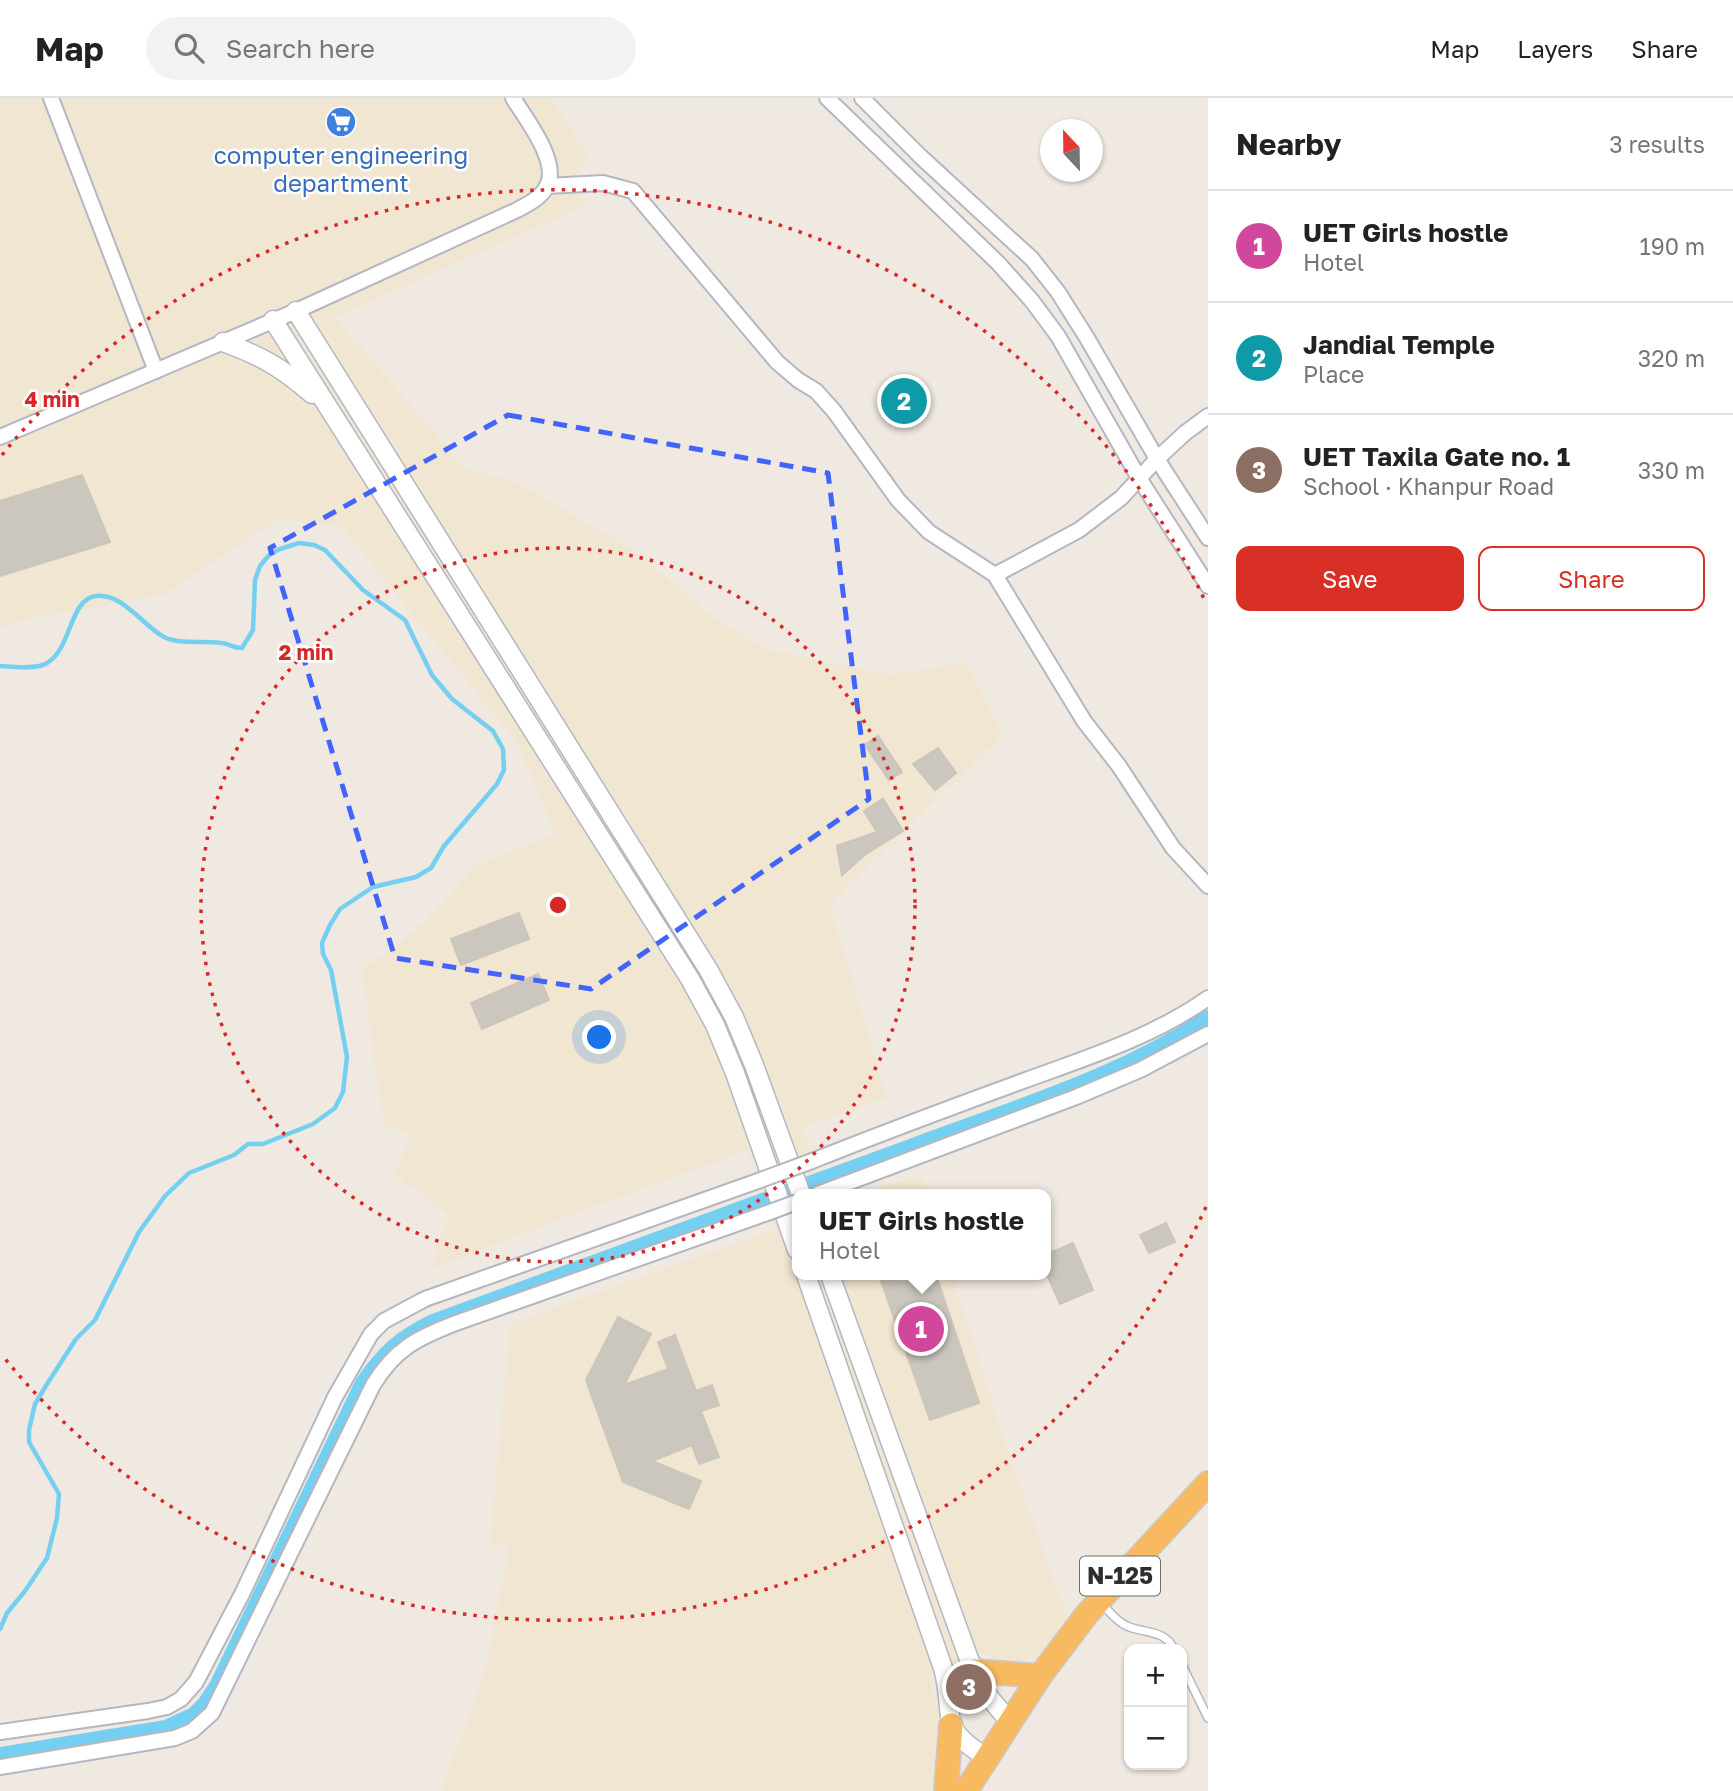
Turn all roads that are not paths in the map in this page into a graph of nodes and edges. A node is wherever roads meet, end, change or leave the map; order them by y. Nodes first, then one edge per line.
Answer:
1 (51, 98) edge
2 (513, 98) edge
3 (827, 98) edge
4 (862, 98) edge
5 (547, 186) junction
6 (296, 311) junction
7 (273, 320) junction
8 (223, 342) junction
9 (156, 371) junction
10 (327, 408) junction
11 (1208, 416) edge
12 (0, 437) edge
13 (1149, 469) junction
14 (1208, 538) edge
15 (995, 575) junction
16 (1208, 586) edge
17 (1208, 886) edge
18 (1208, 998) edge
19 (1208, 1034) edge
20 (799, 1189) edge
21 (832, 1189) edge
22 (792, 1204) edge
23 (792, 1236) edge
24 (808, 1280) edge
25 (832, 1280) edge
26 (1208, 1483) edge
27 (1099, 1601) junction
28 (1171, 1644) edge
29 (1041, 1675) junction
30 (1187, 1675) edge
31 (979, 1681) junction
32 (950, 1713) junction
33 (1208, 1718) edge
34 (1009, 1721) junction
35 (0, 1732) edge
36 (986, 1757) junction
37 (0, 1767) edge
38 (946, 1791) edge
39 (966, 1791) edge

1 - 9 street
2 - 5 street
3 - 13 street
4 - 13 street
5 - 6 street
5 - 15 street
6 - 7 street
6 - 20 street
7 - 8 street
7 - 10 street
8 - 9 street
8 - 10 street
9 - 12 street
10 - 23 street
11 - 13 street
13 - 14 street
13 - 15 street
13 - 16 street
15 - 17 street
18 - 35 street, bridge
19 - 21 street
22 - 37 street, bridge
24 - 32 street
25 - 31 street
26 - 27 highway, N-125
27 - 28 lane
27 - 29 highway, N-125
29 - 31 highway
29 - 34 highway, N-125
30 - 33 lane
31 - 32 street
31 - 34 street
32 - 36 street
32 - 38 highway
34 - 36 highway, N-125
36 - 39 highway, N-125

